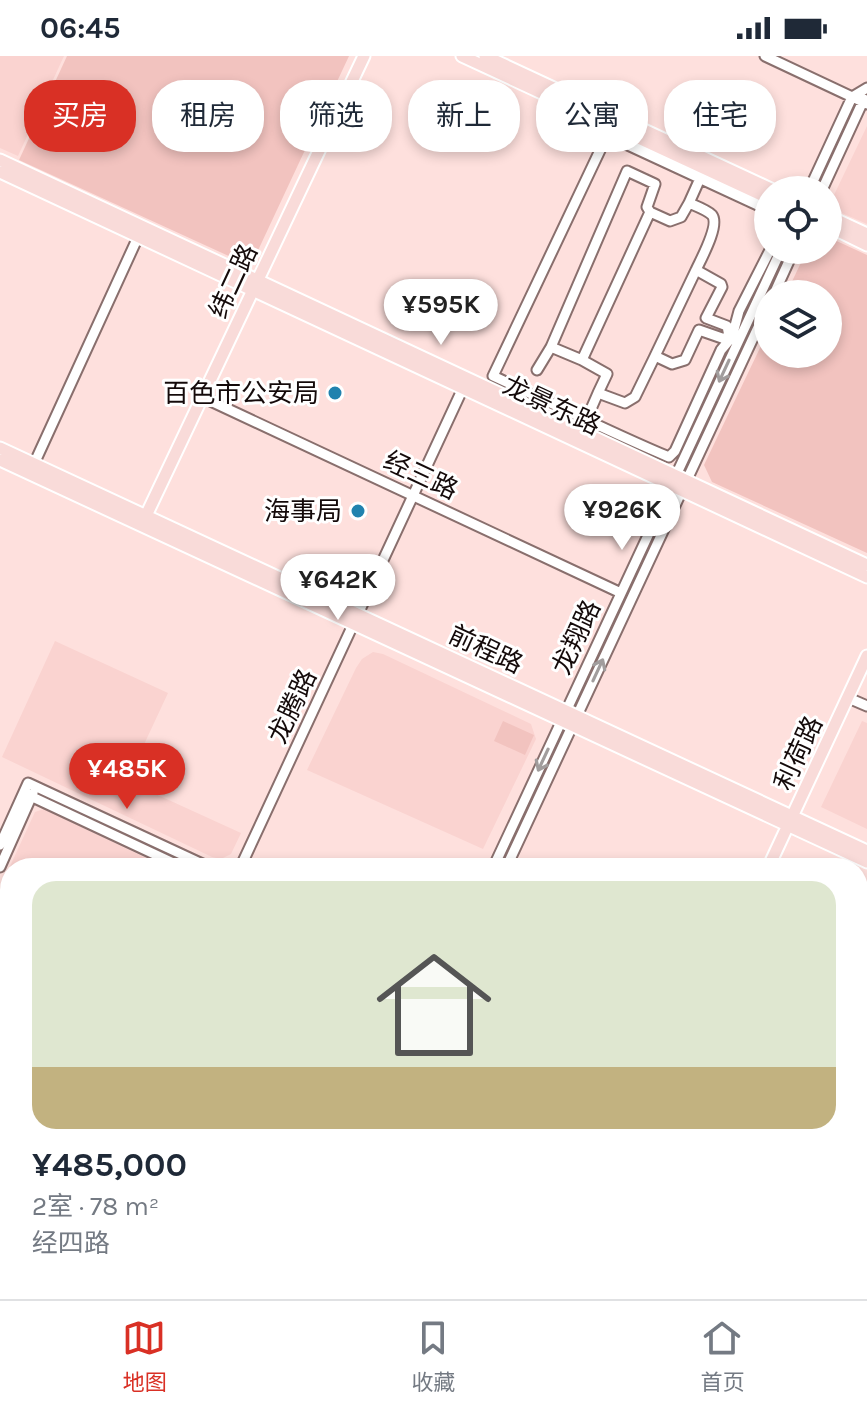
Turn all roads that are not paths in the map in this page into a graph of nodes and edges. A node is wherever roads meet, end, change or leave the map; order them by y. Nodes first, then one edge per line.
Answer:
1 (364, 56) edge
2 (462, 56) edge
3 (485, 56) edge
4 (765, 56) edge
5 (867, 89) edge
6 (852, 97) junction
7 (865, 103) edge
8 (0, 160) edge
9 (0, 172) edge
10 (702, 174) junction
11 (815, 176) edge
12 (829, 176) edge
13 (754, 181) edge
14 (754, 193) edge
15 (754, 202) edge
16 (689, 203) junction
17 (650, 212) junction
18 (842, 222) edge
19 (842, 233) edge
20 (867, 234) edge
21 (138, 237) junction
22 (867, 245) edge
23 (763, 264) edge
24 (773, 264) edge
25 (696, 270) junction
26 (255, 285) junction
27 (754, 334) edge
28 (733, 337) junction
29 (551, 347) junction
30 (655, 356) junction
31 (582, 360) junction
32 (537, 370) dead end
33 (463, 388) junction
34 (598, 393) junction
35 (202, 397) junction
36 (584, 427) junction
37 (0, 448) edge
38 (0, 460) edge
39 (34, 464) junction
40 (679, 483) junction
41 (414, 496) junction
42 (144, 521) junction
43 (867, 565) edge
44 (867, 577) edge
45 (621, 593) junction
46 (358, 620) junction
47 (867, 656) edge
48 (867, 670) edge
49 (853, 700) junction
50 (867, 706) edge
51 (569, 718) junction
52 (30, 790) junction
53 (793, 822) junction
54 (0, 845) edge
55 (867, 851) edge
56 (4, 858) edge
57 (164, 858) edge
58 (188, 858) edge
59 (245, 858) edge
60 (498, 858) edge
61 (510, 858) edge
62 (776, 858) edge
63 (860, 858) edge

1 - 26 main road, 纬二路
2 - 10 main road
3 - 13 main road
4 - 6 street
5 - 6 street
5 - 7 street
6 - 7 street
6 - 11 street
7 - 12 street
8 - 26 main road, 龙景东路
9 - 21 main road, 龙景东路
10 - 14 main road
10 - 15 street
10 - 16 street
10 - 36 street
16 - 17 street
16 - 25 street
17 - 29 street
17 - 31 street
18 - 20 main road
19 - 22 main road
21 - 26 main road, 龙景东路
21 - 39 street
23 - 28 street
24 - 28 street, 龙翔路
25 - 28 street
25 - 30 street
26 - 33 main road, 龙景东路
26 - 35 main road, 纬二路
26 - 36 main road, 龙景东路
27 - 40 street, 龙翔路
28 - 30 street
28 - 36 street
28 -> 40 street, 龙翔路
29 - 31 street
29 - 32 street
30 - 34 street
31 - 34 street
33 - 40 main road, 龙景东路
33 - 41 street, 龙腾路
34 - 36 street
35 - 41 street, 经三路
35 - 42 main road, 纬二路
36 - 40 main road, 龙景东路
37 - 39 main road, 前程路
38 - 42 main road, 前程路
39 - 42 main road, 前程路
40 - 43 main road, 龙景东路
40 - 44 main road, 龙景东路
40 - 45 street, 龙翔路
51 -> 40 street, 龙翔路
41 - 45 street, 经三路
41 - 46 street, 龙腾路
42 - 46 main road, 前程路
45 - 51 street, 龙翔路
46 - 51 main road, 前程路
46 - 59 street, 龙腾路
47 - 53 main road, 利荷路
48 - 49 main road, 利荷路
49 - 50 street
49 - 53 main road, 利荷路
51 - 53 main road, 前程路
51 -> 60 street, 龙翔路
51 - 61 street, 龙翔路
52 - 54 street
52 - 56 street
52 - 57 street
52 - 58 street
53 - 55 main road, 前程路
53 - 62 main road, 利荷路
53 - 63 main road, 前程路

